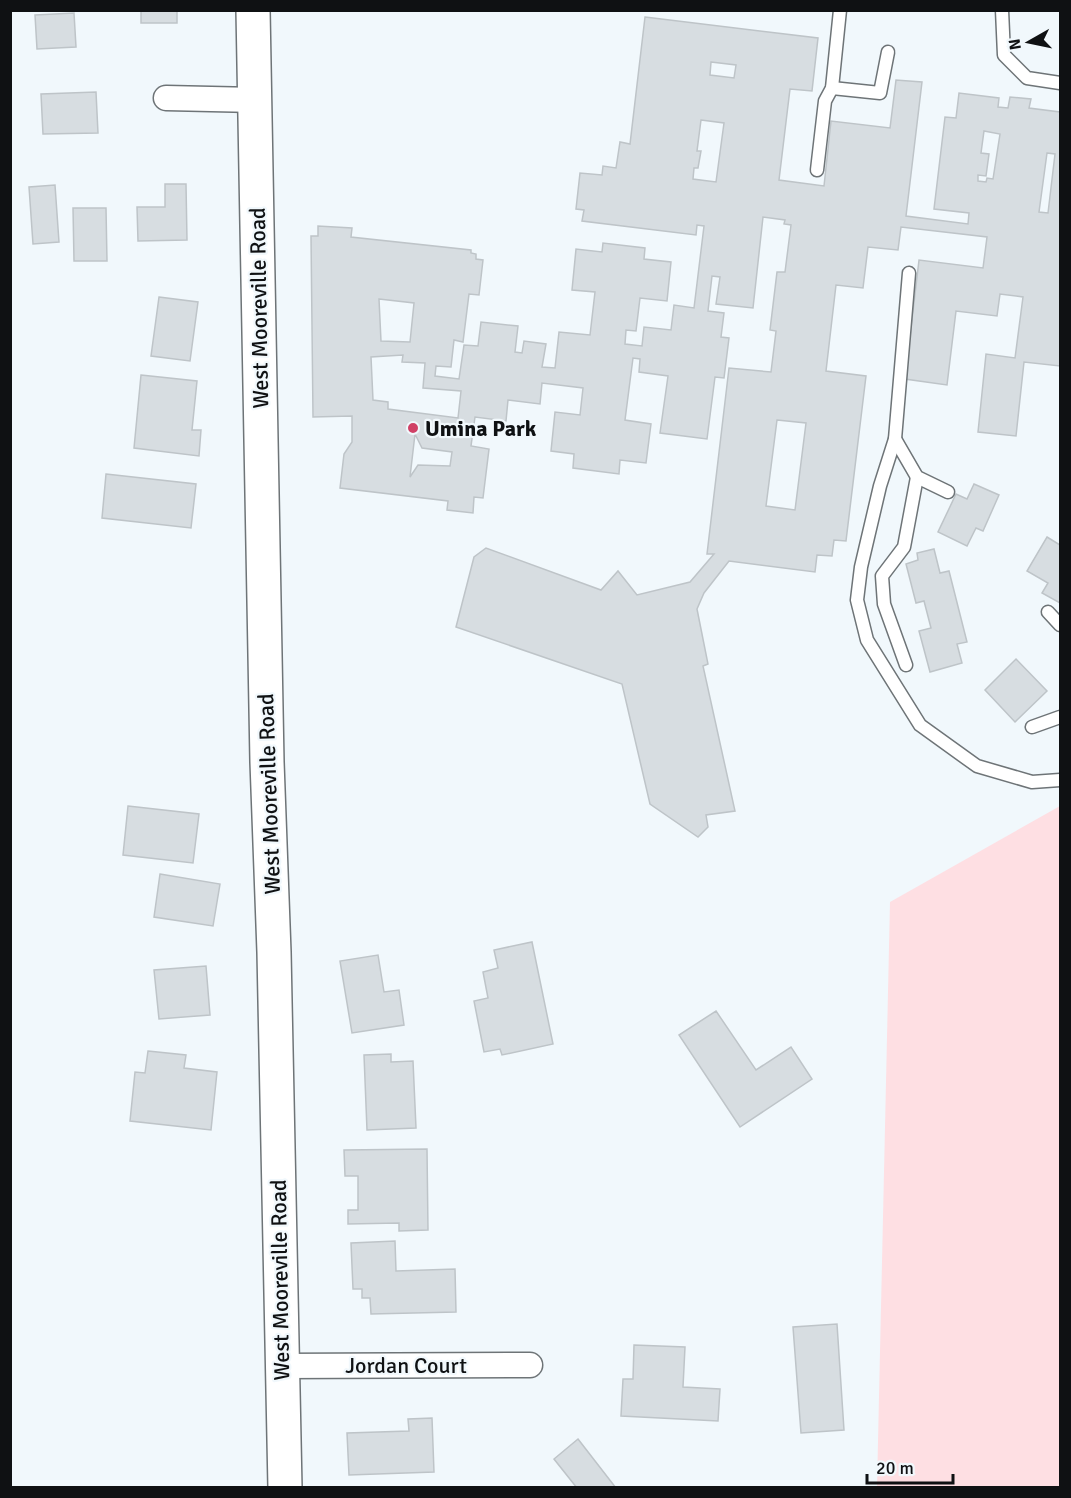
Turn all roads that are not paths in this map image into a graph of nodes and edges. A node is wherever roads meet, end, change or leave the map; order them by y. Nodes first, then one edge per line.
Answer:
1 (253, 10) edge
2 (840, 10) edge
3 (1002, 10) edge
4 (888, 52) dead end
5 (1060, 83) edge
6 (832, 88) junction
7 (166, 98) dead end
8 (256, 100) junction
9 (817, 171) dead end
10 (909, 273) dead end
11 (895, 439) junction
12 (917, 477) junction
13 (948, 492) dead end
14 (1048, 612) dead end
15 (1060, 625) edge
16 (906, 665) dead end
17 (1060, 717) edge
18 (1032, 727) dead end
19 (1060, 780) edge
20 (530, 1365) dead end
21 (281, 1366) junction
22 (285, 1488) edge

1 - 8 main road, West Mooreville Road
2 - 6 lane
3 - 5 lane
4 - 6 lane
6 - 9 lane
7 - 8 street
8 - 21 main road, West Mooreville Road
10 - 11 lane
11 - 12 lane
11 - 19 lane
12 - 13 lane
12 - 16 lane
14 - 15 lane
17 - 18 lane
20 - 21 street, Jordan Court
21 - 22 main road, West Mooreville Road

